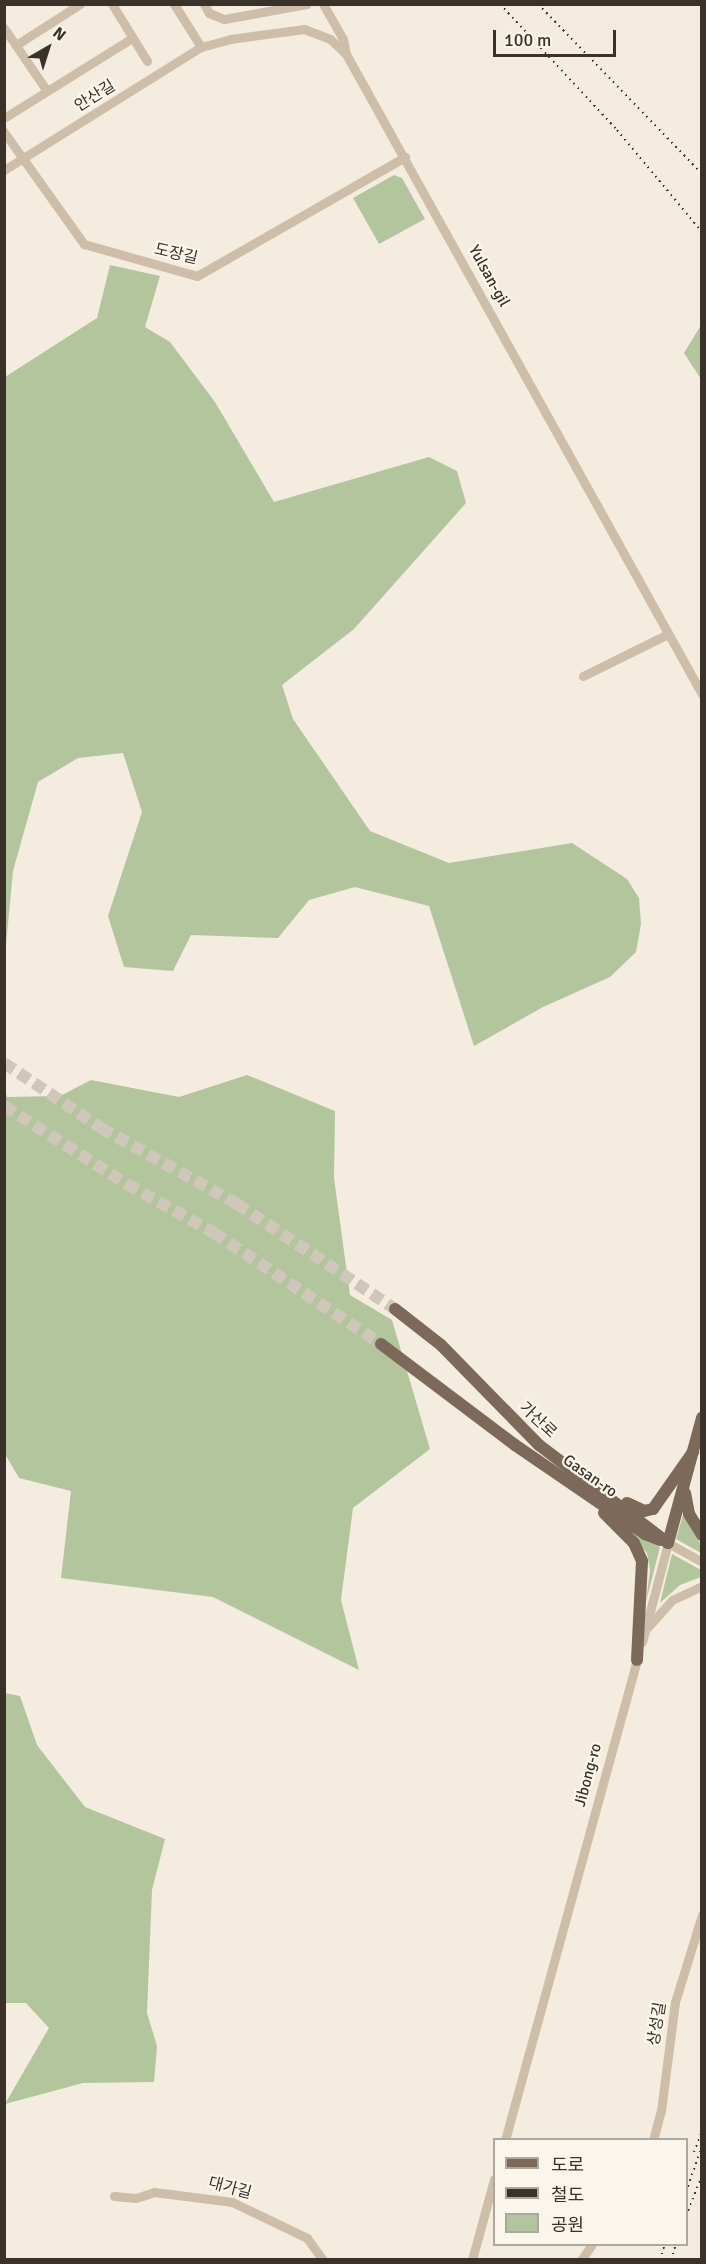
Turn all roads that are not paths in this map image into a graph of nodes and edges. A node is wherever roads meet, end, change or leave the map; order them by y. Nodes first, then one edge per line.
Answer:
1 (80, 4) edge
2 (112, 4) edge
3 (174, 4) edge
4 (204, 4) edge
5 (307, 4) edge
6 (323, 4) edge
7 (262, 8) edge
8 (4, 28) edge
9 (132, 38) junction
10 (16, 45) junction
11 (201, 47) junction
12 (346, 54) junction
13 (147, 61) dead end
14 (47, 91) junction
15 (4, 118) edge
16 (4, 132) edge
17 (405, 157) junction
18 (23, 159) junction
19 (4, 170) edge
20 (668, 634) junction
21 (583, 676) dead end
22 (702, 694) edge
23 (395, 1309) tunnel mouth
24 (381, 1344) tunnel mouth
25 (702, 1419) edge
26 (693, 1452) junction
27 (573, 1477) junction
28 (684, 1488) junction
29 (702, 1535) edge
30 (668, 1543) junction
31 (702, 1562) edge
32 (702, 1586) edge
33 (645, 1631) junction
34 (637, 1660) junction
35 (702, 1915) edge
36 (505, 2138) edge
37 (653, 2138) edge
38 (493, 2186) edge
39 (114, 2196) dead end
40 (591, 2246) edge
41 (323, 2259) edge
42 (472, 2259) edge
43 (581, 2259) edge

1 - 10 street
2 - 9 street
3 - 11 street
4 - 7 street
5 - 7 street
6 - 12 street
8 - 10 street
9 - 13 street
9 - 14 street
10 - 14 street
11 - 12 street, Yulsan-gil
11 - 18 street, 안산길
12 - 17 street, Yulsan-gil
14 - 15 street
16 - 18 street, 도장길
17 - 18 street, 도장길
17 - 20 street, Yulsan-gil
18 - 19 street, 안산길
20 - 21 street
20 - 22 street, Yulsan-gil
23 - 27 main road, 가산로
24 - 27 main road, Gasan-ro
25 - 26 main road, Jibong-ro
26 - 27 main road
26 - 28 main road, Jibong-ro
27 - 30 main road, Gasan-ro
27 - 34 main road
28 - 29 main road
28 - 30 main road, Jibong-ro
30 - 31 street
30 - 33 street, Jibong-ro
32 - 33 street
33 - 34 street, Jibong-ro
34 - 36 street, Jibong-ro
35 - 37 street, 상성길
38 - 42 street
39 - 41 street, 대가길
40 - 43 street

